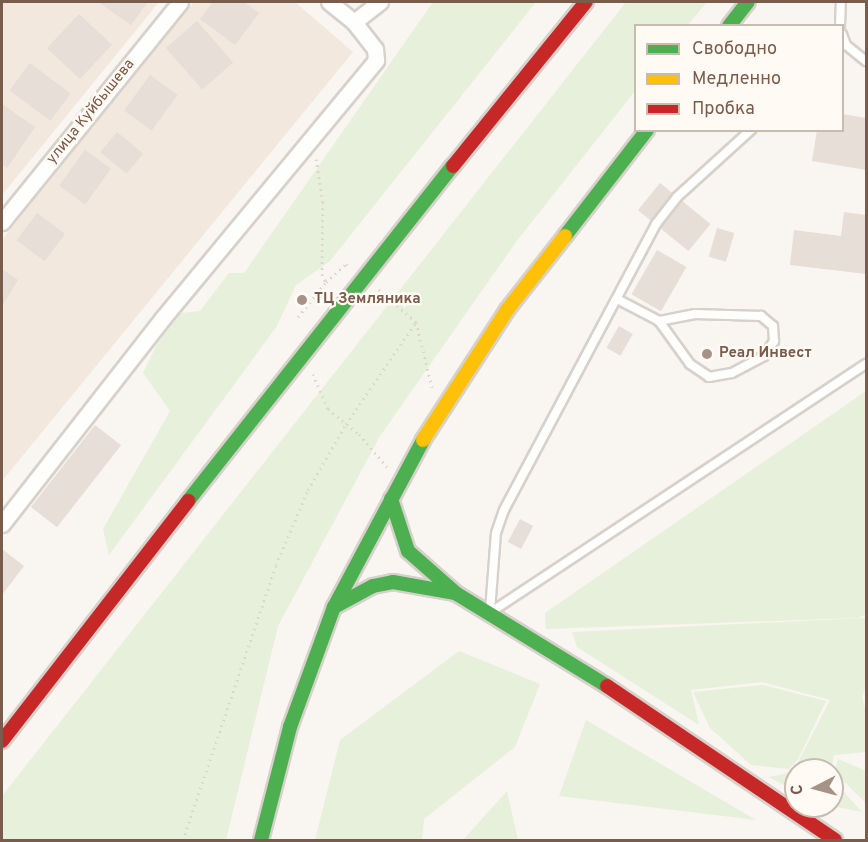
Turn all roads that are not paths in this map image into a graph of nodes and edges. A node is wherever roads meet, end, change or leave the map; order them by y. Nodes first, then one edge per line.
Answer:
1 (180, 2) edge
2 (329, 2) edge
3 (380, 2) edge
4 (586, 2) edge
5 (748, 2) edge
6 (842, 2) edge
7 (354, 22) junction
8 (731, 24) edge
9 (840, 24) edge
10 (844, 47) edge
11 (867, 61) edge
12 (645, 132) edge
13 (749, 132) edge
14 (2, 222) edge
15 (617, 299) junction
16 (659, 321) junction
17 (867, 364) edge
18 (391, 499) junction
19 (2, 520) edge
20 (458, 594) junction
21 (334, 607) junction
22 (489, 613) junction
23 (2, 741) edge
24 (261, 840) edge
25 (836, 840) edge

1 - 14 street, улица Куйбышева
2 - 7 street
3 - 7 street
4 - 23 main road
5 - 8 main road
6 - 9 lane
7 - 19 street
10 - 11 lane
12 - 18 main road
13 - 15 lane
15 - 16 lane
15 - 22 lane
16 - 16 lane
17 - 22 lane
18 - 20 main road
18 - 21 main road
20 - 21 main road
20 - 22 main road
21 - 24 main road
22 - 25 main road

